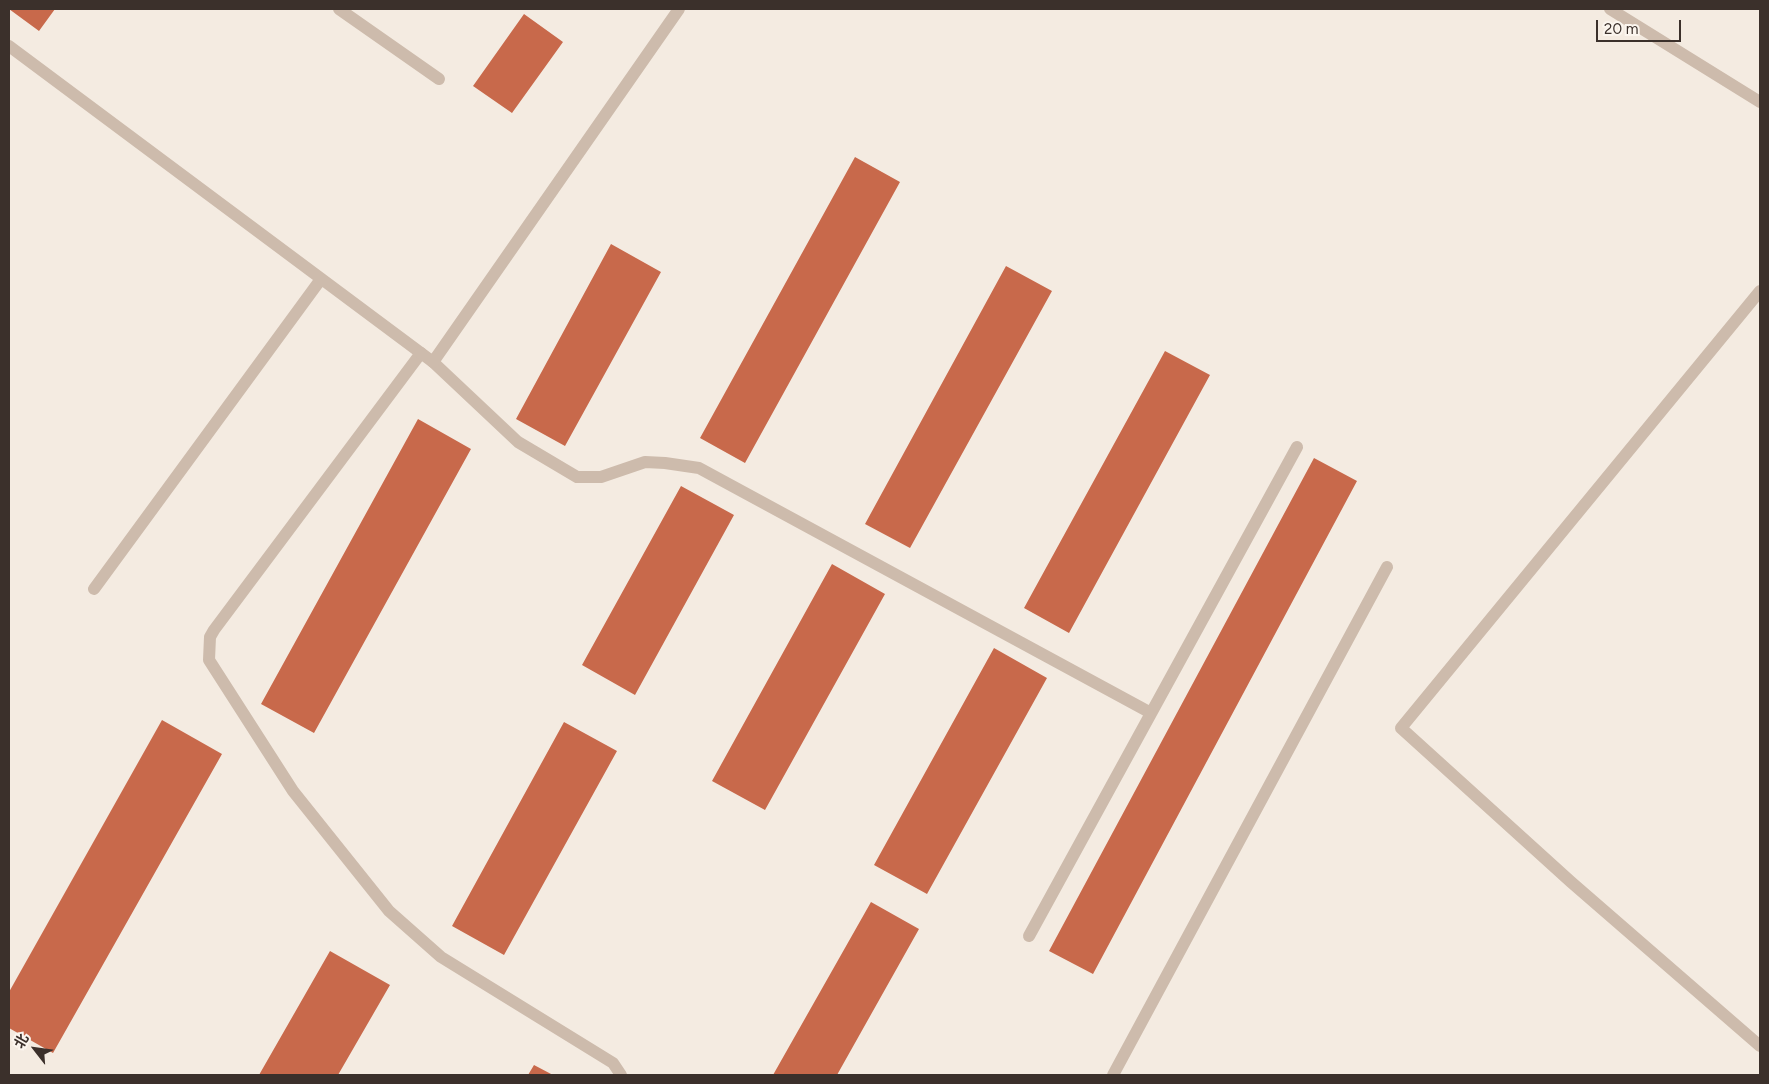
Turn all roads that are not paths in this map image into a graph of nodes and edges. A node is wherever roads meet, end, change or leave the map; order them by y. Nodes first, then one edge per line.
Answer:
1 (339, 9) edge
2 (679, 9) edge
3 (1610, 9) edge
4 (9, 46) edge
5 (439, 79) dead end
6 (1760, 102) edge
7 (321, 279) junction
8 (1760, 291) edge
9 (421, 353) junction
10 (433, 362) junction
11 (1297, 447) dead end
12 (1387, 567) dead end
13 (94, 589) dead end
14 (1151, 713) junction
15 (1029, 936) dead end
16 (1760, 1046) edge
17 (621, 1075) edge
18 (1113, 1075) edge

1 - 5 street
2 - 10 street
3 - 6 street
4 - 7 street
7 - 9 street
7 - 13 street
8 - 16 street
9 - 10 street
9 - 17 street
10 - 14 street
11 - 14 street
12 - 18 street
14 - 15 street

